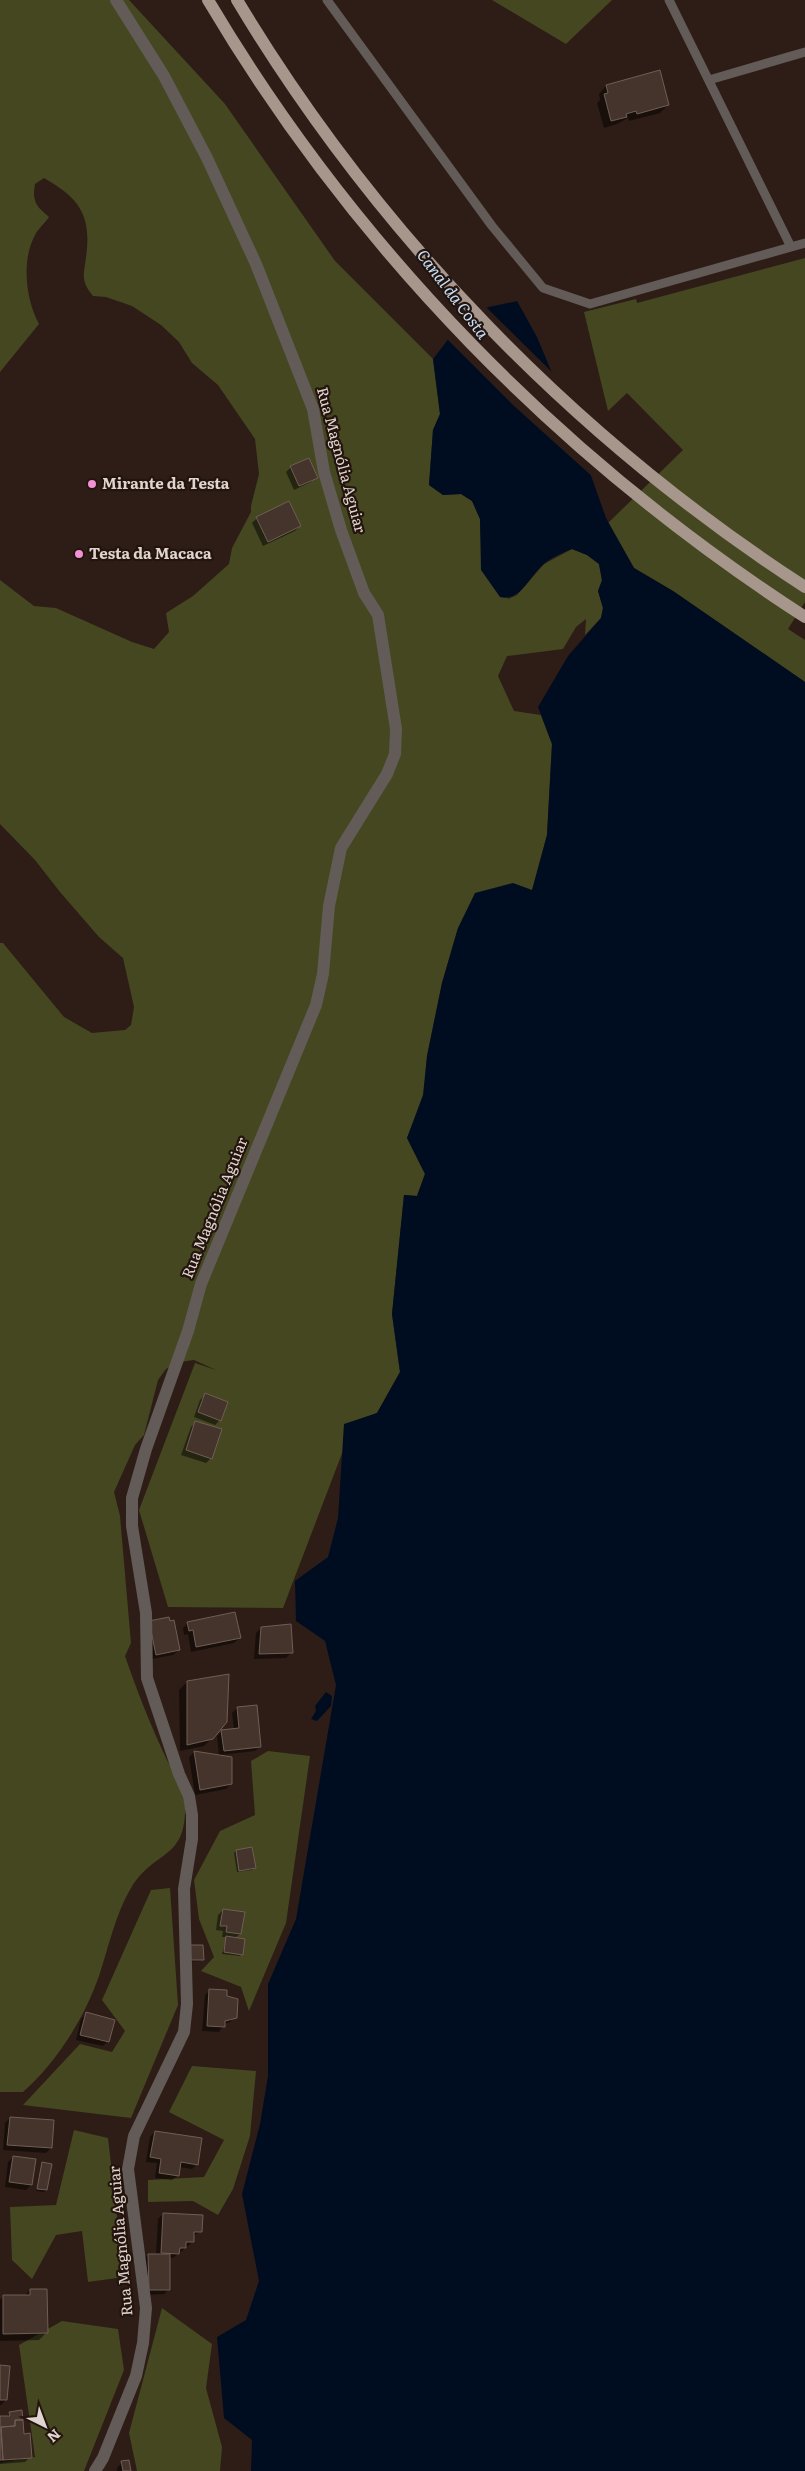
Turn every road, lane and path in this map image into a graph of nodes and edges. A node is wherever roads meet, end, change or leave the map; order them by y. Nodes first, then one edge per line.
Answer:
1 (116, 0) edge
2 (208, 0) edge
3 (237, 0) edge
4 (327, 0) edge
5 (669, 0) edge
6 (805, 52) edge
7 (708, 80) junction
8 (805, 243) edge
9 (791, 247) junction
10 (805, 586) edge
11 (805, 617) edge
12 (96, 2471) edge

1 - 12 street, Rua Magnólia Aguiar
2 - 11 main road
3 - 10 main road
4 - 9 lane
5 - 7 lane
6 - 7 lane
7 - 9 lane
8 - 9 lane

